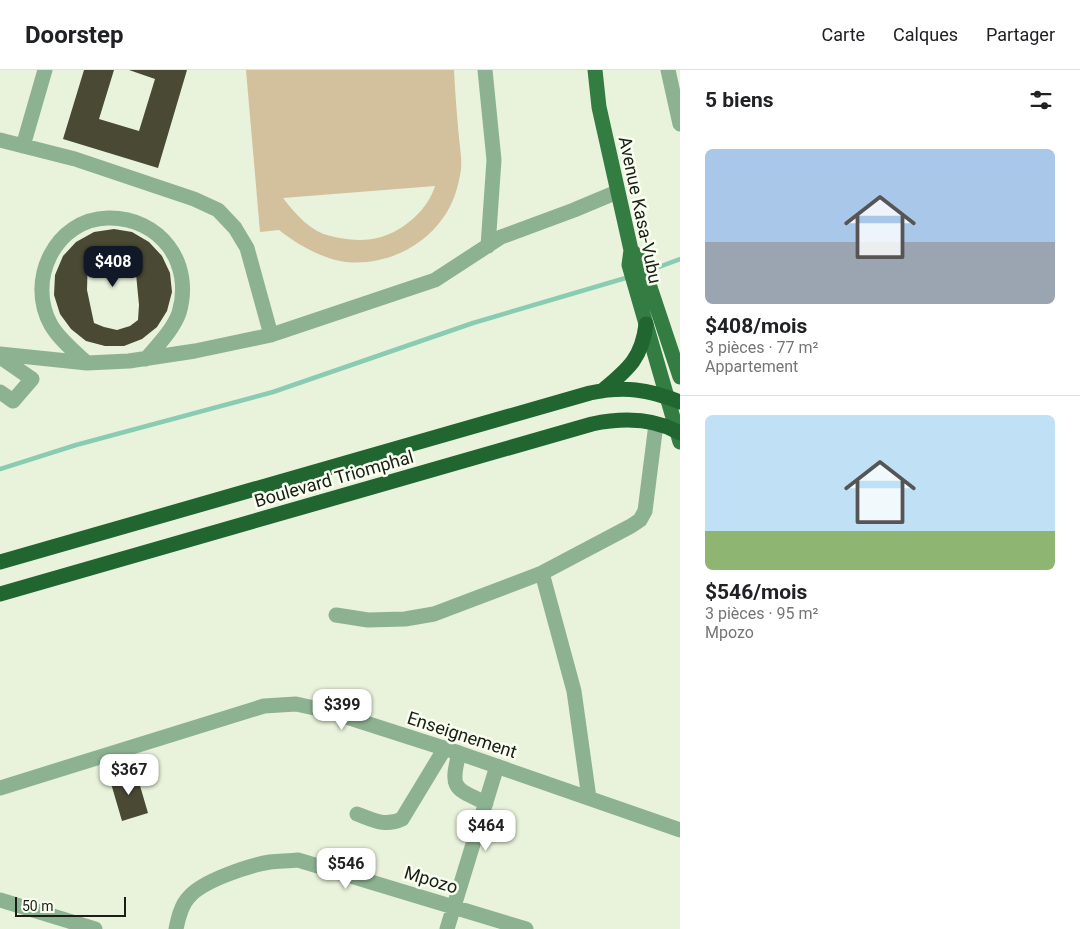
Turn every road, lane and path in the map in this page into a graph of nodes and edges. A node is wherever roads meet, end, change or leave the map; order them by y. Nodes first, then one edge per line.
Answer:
1 (44, 70) edge
2 (485, 70) edge
3 (595, 70) edge
4 (668, 70) edge
5 (680, 124) edge
6 (0, 140) edge
7 (23, 146) junction
8 (617, 192) junction
9 (488, 246) junction
10 (648, 302) junction
11 (646, 324) junction
12 (271, 335) junction
13 (0, 355) edge
14 (146, 359) junction
15 (87, 363) junction
16 (680, 377) edge
17 (608, 390) junction
18 (0, 392) edge
19 (673, 399) edge
20 (656, 424) junction
21 (679, 435) edge
22 (0, 562) edge
23 (542, 573) junction
24 (0, 594) edge
25 (336, 615) dead end
26 (452, 751) junction
27 (497, 766) junction
28 (0, 788) edge
29 (589, 798) junction
30 (486, 803) junction
31 (357, 814) dead end
32 (680, 830) edge
33 (0, 900) edge
34 (454, 906) junction
35 (95, 929) edge
36 (176, 929) edge
37 (447, 929) edge
38 (526, 929) edge

1 - 7 street
2 - 9 street
3 - 8 main road, Avenue Kasa-Vubu
4 - 5 street
6 - 7 street
7 - 12 street
8 - 9 street
8 - 10 main road, Avenue Kasa-Vubu
9 - 12 street
10 - 11 main road, Avenue Kasa-Vubu
10 - 16 main road
11 - 17 highway
11 - 19 main road, Avenue Kasa-Vubu
12 - 14 street
13 - 15 street
13 - 18 street
14 - 15 street
14 - 15 street
17 - 19 highway
17 - 22 highway, Boulevard Triomphal
19 - 21 main road, Avenue Kasa-Vubu
20 - 21 highway, Boulevard Triomphal
20 - 23 street
20 - 24 highway, Boulevard Triomphal
23 - 25 street
23 - 29 street
26 - 27 street, Enseignement
26 - 28 street, Enseignement
26 - 30 street
26 - 31 street
27 - 29 street, Enseignement
27 - 30 street
29 - 32 street, Enseignement
30 - 34 street
33 - 35 street
34 - 36 street, Mpozo
34 - 37 street
34 - 38 street, Mpozo

